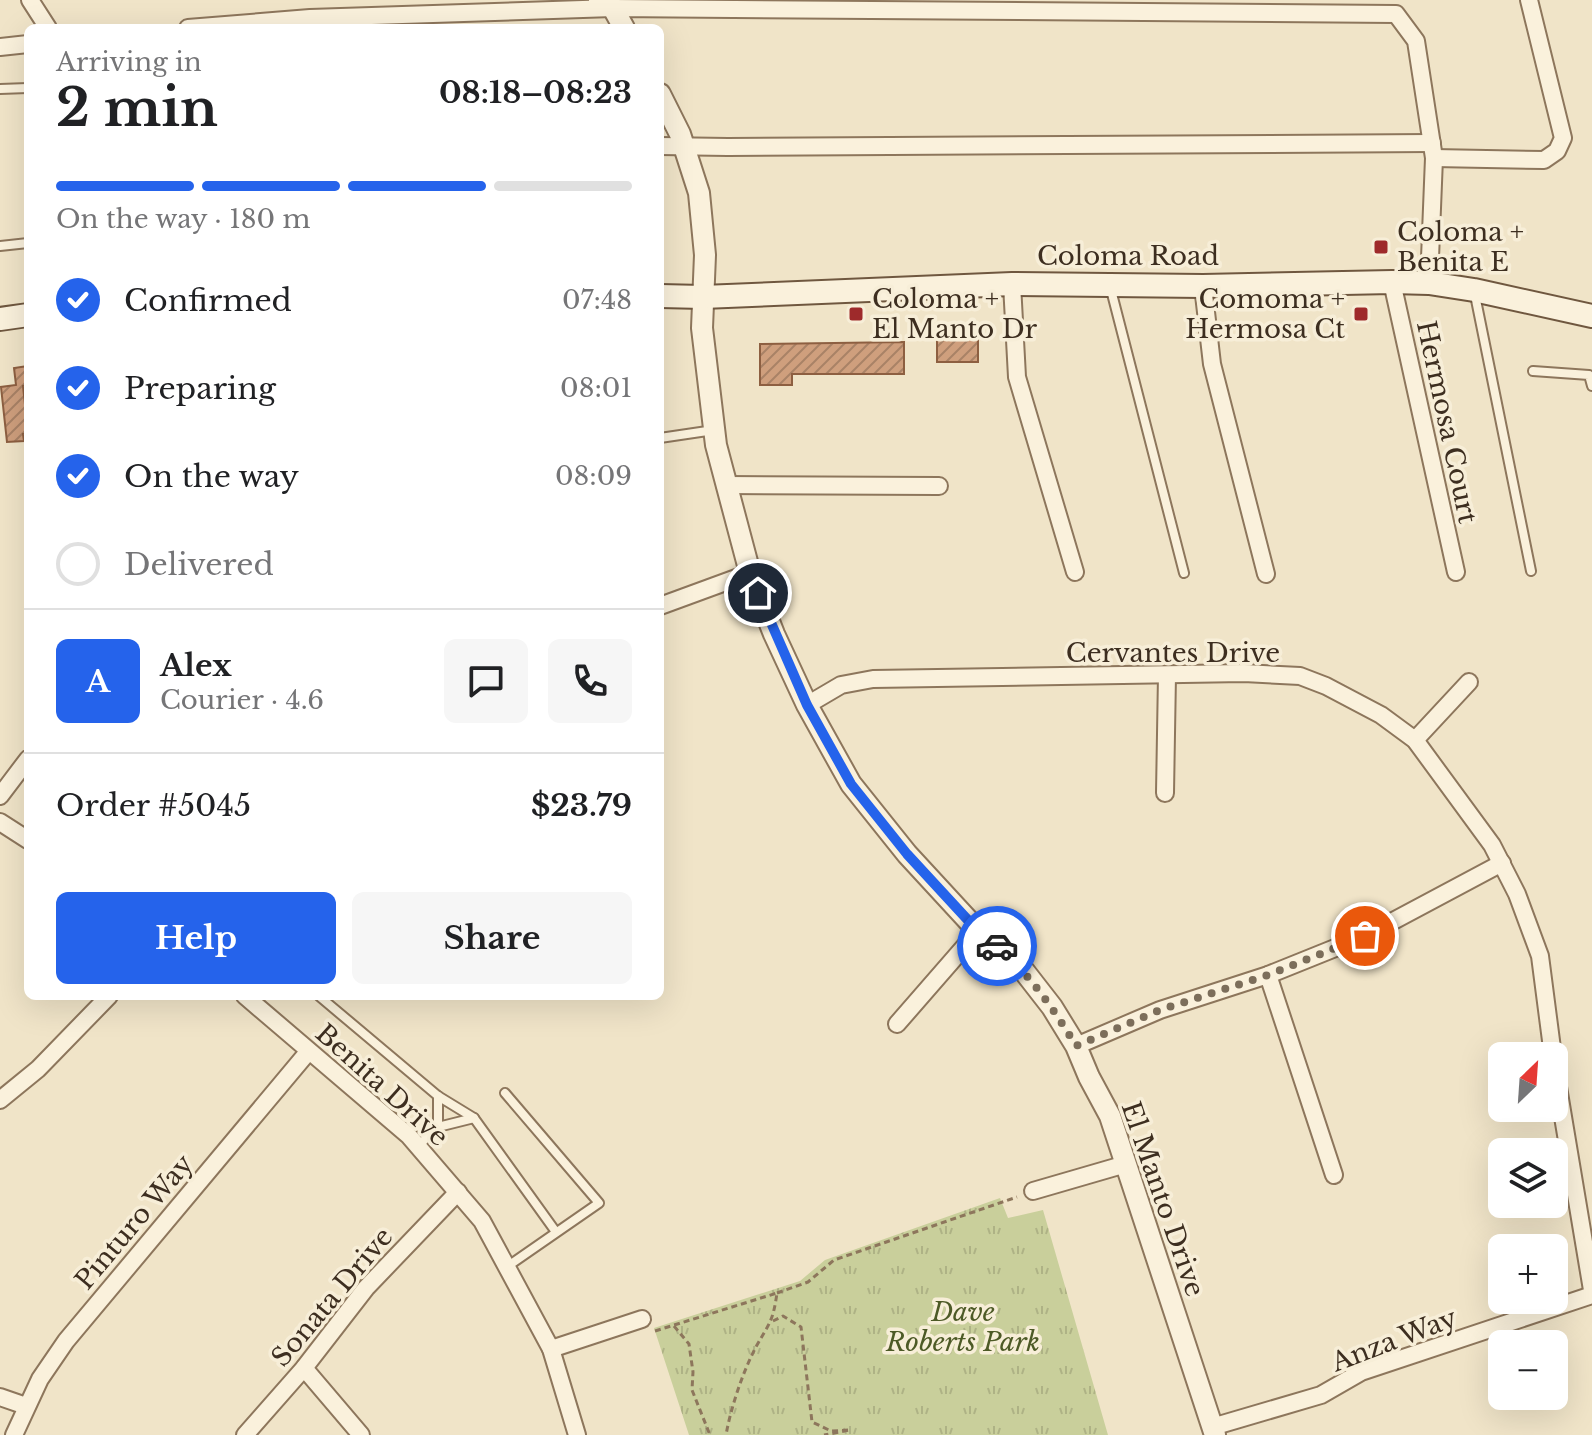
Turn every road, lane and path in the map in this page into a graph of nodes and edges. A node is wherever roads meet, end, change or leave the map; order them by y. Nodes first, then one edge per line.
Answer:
1 (30, 0) edge
2 (1529, 0) edge
3 (606, 4) edge
4 (45, 24) edge
5 (237, 24) edge
6 (621, 24) edge
7 (24, 44) edge
8 (0, 47) edge
9 (24, 88) edge
10 (0, 89) edge
11 (664, 102) edge
12 (664, 146) edge
13 (686, 147) junction
14 (1433, 151) junction
15 (24, 243) edge
16 (0, 246) edge
17 (1392, 282) junction
18 (1429, 283) junction
19 (1012, 284) junction
20 (1110, 285) junction
21 (1203, 286) junction
22 (1474, 290) junction
23 (664, 296) edge
24 (703, 297) junction
25 (24, 316) edge
26 (1592, 316) edge
27 (0, 319) edge
28 (1533, 371) dead end
29 (1592, 386) edge
30 (714, 430) junction
31 (664, 437) edge
32 (725, 485) junction
33 (939, 486) dead end
34 (1531, 571) dead end
35 (1075, 572) dead end
36 (1456, 572) dead end
37 (750, 573) junction
38 (1184, 573) dead end
39 (1266, 574) dead end
40 (664, 605) edge
41 (1167, 675) junction
42 (1469, 682) dead end
43 (807, 705) junction
44 (1415, 740) junction
45 (24, 764) edge
46 (1165, 793) dead end
47 (0, 796) edge
48 (0, 822) edge
49 (24, 837) edge
50 (1502, 863) junction
51 (978, 931) junction
52 (1268, 975) junction
53 (105, 1000) edge
54 (250, 1000) edge
55 (324, 1000) edge
56 (897, 1024) dead end
57 (1551, 1042) edge
58 (1076, 1046) junction
59 (308, 1052) junction
60 (505, 1093) dead end
61 (438, 1096) junction
62 (0, 1100) edge
63 (474, 1118) junction
64 (1564, 1122) edge
65 (438, 1127) junction
66 (418, 1146) junction
67 (1126, 1164) junction
68 (1334, 1175) dead end
69 (1033, 1191) joint
70 (458, 1192) junction
71 (556, 1232) junction
72 (508, 1266) junction
73 (1592, 1292) edge
74 (777, 1293) junction
75 (642, 1319) dead end
76 (773, 1321) junction
77 (674, 1326) junction
78 (655, 1331) dead end
79 (551, 1349) junction
80 (304, 1368) junction
81 (0, 1397) edge
82 (26, 1406) junction
83 (1214, 1431) edge
84 (14, 1435) edge
85 (245, 1435) edge
86 (361, 1435) edge
87 (577, 1435) edge
88 (710, 1435) edge
89 (726, 1435) edge
90 (824, 1435) edge

1 - 4 street
2 - 14 street
3 - 5 street
3 - 6 street
3 - 14 street
7 - 8 street
9 - 10 lane
11 - 13 street, El Manto Drive
12 - 13 street
13 - 14 street
13 - 24 street, El Manto Drive
14 - 18 street
15 - 16 lane
17 - 18 main road, Coloma Road
17 - 21 main road, Coloma Road
17 - 36 street, Hermosa Court
18 - 22 main road, Coloma Road
19 - 20 main road, Coloma Road
19 - 24 main road, Coloma Road
19 - 35 street
20 - 21 main road, Coloma Road
20 - 38 lane
21 - 39 street
22 - 26 main road, Coloma Road
22 - 34 lane
23 - 24 main road, Coloma Road
24 - 30 street, El Manto Drive
25 - 27 main road
28 - 29 lane
30 - 31 lane
30 - 32 street, El Manto Drive
32 - 33 street
32 - 37 street, El Manto Drive
37 - 40 street
37 - 43 street, El Manto Drive
41 - 43 street, Cervantes Drive
41 - 44 street, Cervantes Drive
41 - 46 street
42 - 44 street
43 - 51 street, El Manto Drive
44 - 50 street, Cervantes Drive
45 - 47 street
48 - 49 street
50 - 52 street
50 - 57 street, Cervantes Drive
51 - 56 street
51 - 58 street, El Manto Drive
52 - 58 street
52 - 68 street
53 - 62 street
54 - 59 street, Benita Drive
55 - 61 lane
58 - 67 street, El Manto Drive
59 - 66 street, Benita Drive
59 - 82 street, Pinturo Way
60 - 71 lane
61 - 63 lane
61 - 65 lane
63 - 65 lane
63 - 71 lane
64 - 73 street
65 - 66 lane
66 - 70 street, Benita Drive
67 - 69 street
67 - 83 street, El Manto Drive
69 - 74 path
70 - 72 street, Benita Drive
70 - 80 street, Sonata Drive
71 - 72 lane
72 - 79 street, Benita Drive
73 - 83 street, Anza Way
74 - 76 path
74 - 77 path
75 - 79 street
76 - 89 path
76 - 90 path
77 - 78 path
77 - 88 path
79 - 87 street, Benita Drive
80 - 85 street, Sonata Drive
80 - 86 street
81 - 82 street
82 - 84 street, Pinturo Way

